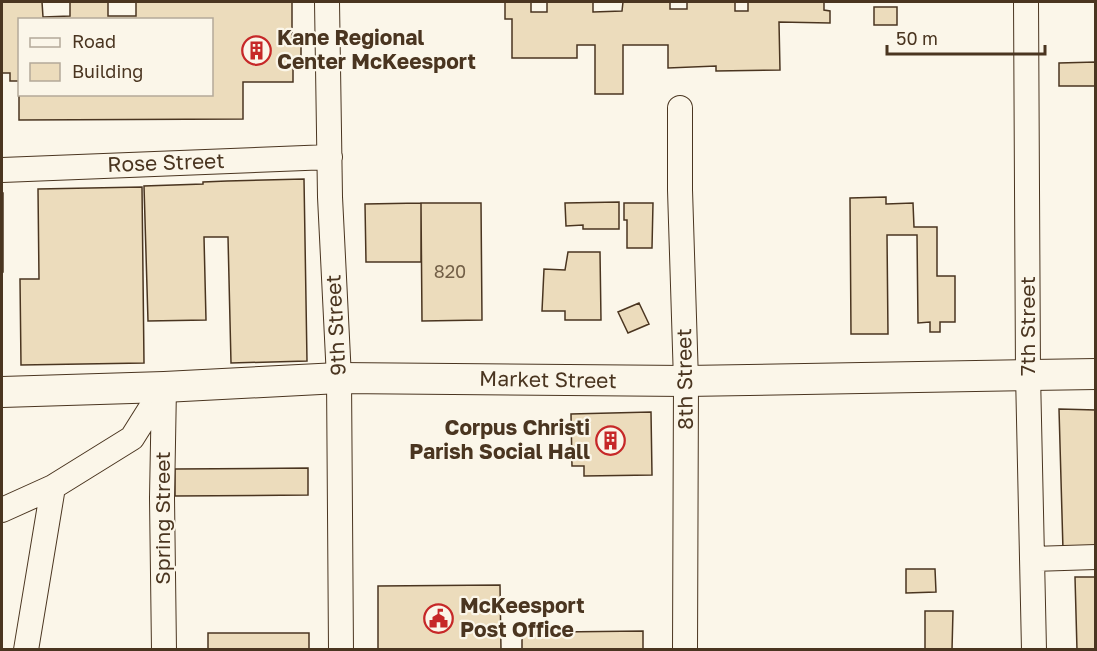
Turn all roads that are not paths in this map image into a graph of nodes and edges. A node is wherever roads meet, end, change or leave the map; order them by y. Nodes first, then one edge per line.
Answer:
1 (327, 2) edge
2 (1026, 2) edge
3 (680, 108) dead end
4 (330, 157) junction
5 (2, 170) edge
6 (1028, 374) junction
7 (1095, 374) edge
8 (339, 378) junction
9 (686, 381) junction
10 (164, 387) junction
11 (2, 392) edge
12 (53, 487) junction
13 (2, 510) edge
14 (1095, 557) edge
15 (1032, 559) junction
16 (26, 650) edge
17 (164, 650) edge
18 (341, 650) edge
19 (685, 650) edge
20 (1034, 650) edge

1 - 4 street, 9th Street
2 - 6 street, 7th Street
3 - 9 street, 8th Street
4 - 5 street, Rose Street
4 - 8 street, 9th Street
6 - 7 main road, Market Street
6 - 9 main road, Market Street
6 - 15 street, 7th Street
8 - 9 main road, Market Street
8 - 10 main road, Market Street
8 - 18 street, 9th Street
9 - 19 street, 8th Street
10 - 11 main road, Market Street
10 - 12 street
10 - 17 street, Spring Street
12 - 13 street
12 - 16 street
14 - 15 street
15 - 20 street, 7th Street

